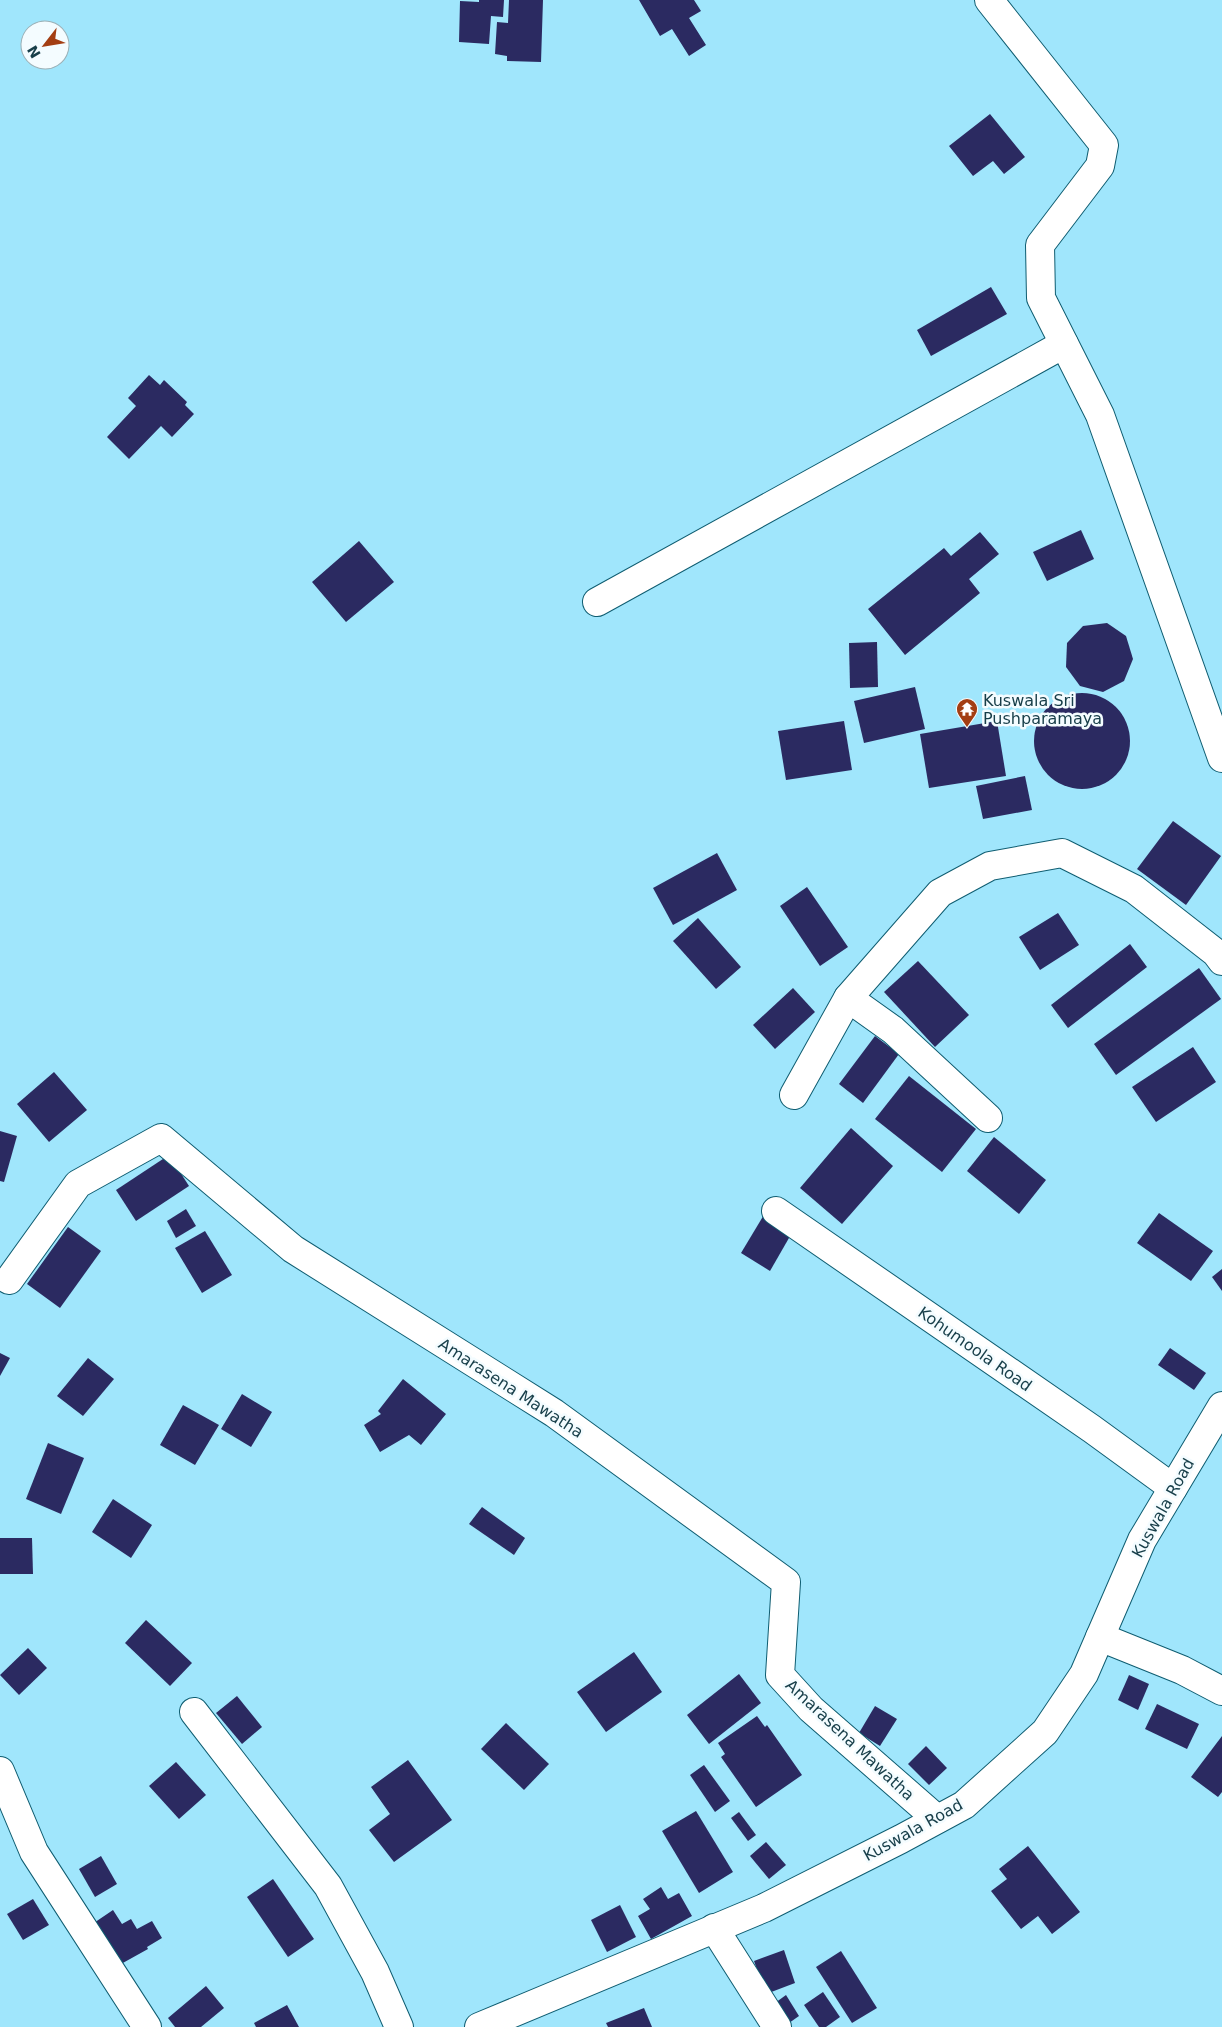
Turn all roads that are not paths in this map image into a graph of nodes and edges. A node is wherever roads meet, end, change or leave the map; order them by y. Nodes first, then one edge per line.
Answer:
1 (989, 0) edge
2 (1064, 344) junction
3 (597, 602) dead end
4 (1222, 758) edge
5 (1220, 953) edge
6 (848, 998) junction
7 (794, 1095) dead end
8 (988, 1118) dead end
9 (776, 1211) dead end
10 (9, 1280) dead end
11 (1222, 1406) edge
12 (1173, 1488) junction
13 (1100, 1637) junction
14 (1222, 1691) edge
15 (194, 1712) dead end
16 (0, 1771) edge
17 (937, 1819) junction
18 (714, 1928) junction
19 (146, 2027) edge
20 (399, 2027) edge
21 (479, 2027) edge
22 (777, 2027) edge

1 - 2 street
2 - 3 street
2 - 4 street
5 - 6 street
6 - 7 street
6 - 8 street
9 - 12 street, Kohumoola Road
10 - 17 street, Amarasena Mawatha
11 - 12 street, Kuswala Road
12 - 13 street, Kuswala Road
13 - 14 street
13 - 17 street, Kuswala Road
15 - 20 street
16 - 19 street
17 - 18 street, Kuswala Road
18 - 21 street, Kuswala Road
18 - 22 street

